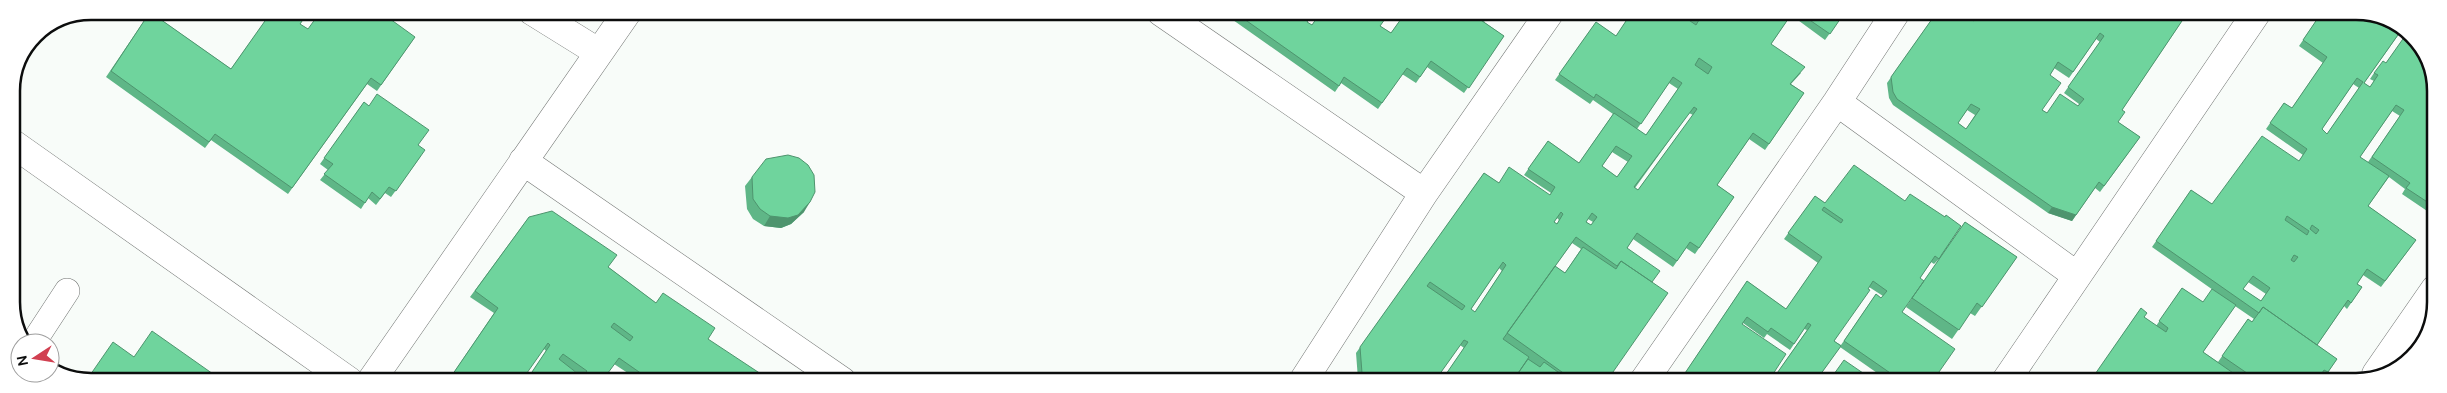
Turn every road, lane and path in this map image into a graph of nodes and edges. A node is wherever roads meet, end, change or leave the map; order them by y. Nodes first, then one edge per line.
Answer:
1 (546, 20) edge
2 (621, 20) edge
3 (1173, 20) edge
4 (1544, 20) edge
5 (1891, 20) edge
6 (2251, 20) edge
7 (598, 52) junction
8 (1837, 102) junction
9 (20, 149) edge
10 (523, 161) junction
11 (1424, 193) junction
12 (2076, 275) junction
13 (67, 291) dead end
14 (2427, 301) edge
15 (40, 333) edge
16 (2379, 369) edge
17 (338, 373) edge
18 (377, 373) edge
19 (830, 373) edge
20 (1309, 373) edge
21 (1649, 373) edge
22 (2011, 373) edge

1 - 7 street
2 - 7 street
3 - 11 street
4 - 11 street
5 - 8 street
6 - 12 street
7 - 10 street
8 - 12 street
8 - 21 street
9 - 17 street
10 - 18 street
10 - 19 street
11 - 20 street
12 - 22 street
13 - 15 lane
14 - 16 street

